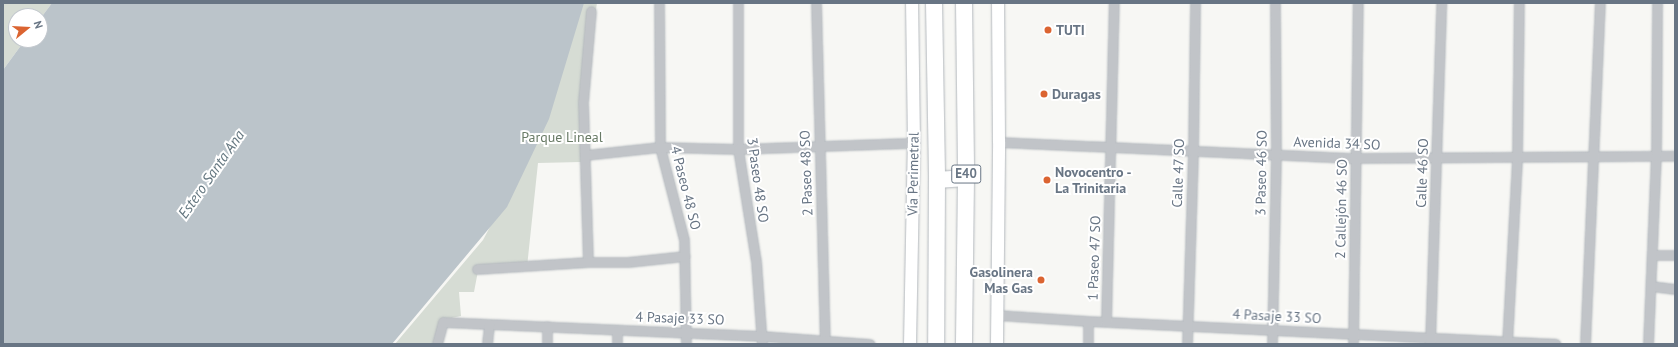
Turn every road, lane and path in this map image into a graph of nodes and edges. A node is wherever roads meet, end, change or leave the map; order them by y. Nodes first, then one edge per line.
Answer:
1 (660, 3) edge
2 (738, 3) edge
3 (816, 3) edge
4 (912, 3) edge
5 (934, 3) edge
6 (964, 3) edge
7 (998, 3) edge
8 (1114, 3) edge
9 (1195, 3) edge
10 (1275, 3) edge
11 (1358, 3) edge
12 (1441, 3) edge
13 (1519, 3) edge
14 (1600, 3) edge
15 (1657, 3) edge
16 (591, 12) dead end
17 (999, 142) junction
18 (914, 143) junction
19 (1111, 146) junction
20 (660, 147) junction
21 (819, 147) junction
22 (738, 149) junction
23 (1193, 151) junction
24 (1276, 154) junction
25 (585, 155) junction
26 (1593, 156) junction
27 (1656, 156) junction
28 (1675, 156) edge
29 (1517, 157) junction
30 (1356, 158) junction
31 (1436, 159) junction
32 (966, 178) junction
33 (937, 180) junction
34 (1652, 255) junction
35 (1675, 255) edge
36 (684, 256) junction
37 (588, 262) junction
38 (477, 269) dead end
39 (1651, 286) junction
40 (1675, 289) edge
41 (998, 315) junction
42 (1088, 321) junction
43 (1106, 322) junction
44 (489, 324) junction
45 (547, 326) junction
46 (1188, 326) junction
47 (617, 330) junction
48 (1272, 330) junction
49 (686, 332) junction
50 (1353, 334) junction
51 (762, 340) edge
52 (1430, 341) edge
53 (825, 343) edge
54 (1507, 343) edge
55 (437, 344) edge
56 (487, 344) edge
57 (548, 344) edge
58 (617, 344) edge
59 (686, 344) edge
60 (870, 344) edge
61 (910, 344) edge
62 (936, 344) edge
63 (964, 344) edge
64 (997, 344) edge
65 (1088, 344) edge
66 (1187, 344) edge
67 (1272, 344) edge
68 (1353, 344) edge
69 (1555, 344) edge
70 (1585, 344) edge
71 (1648, 344) edge

1 - 20 street, 4 Paseo 48 SO
2 - 22 street, 3 Paseo 48 SO
3 - 21 street, 2 Paseo 48 SO
4 - 18 street, Vía Perimetral
5 - 33 highway, Vía Perimetral / E40
6 - 32 highway, E40
7 - 17 street, E40
8 - 19 street, 1 Paseo 47 SO
9 - 23 street, Calle 47 SO
10 - 24 street, 3 Paseo 46 SO
11 - 30 street, 2 Callejón 46 SO
12 - 31 street, Calle 46 SO
13 - 29 street
14 - 26 street
15 - 27 street
16 - 25 street
17 - 19 street, Avenida 34 SO
17 - 41 street, E40
18 - 21 street
18 - 61 street, Vía Perimetral
19 - 23 street, Avenida 34 SO
19 - 43 street, 1 Paseo 47 SO
20 - 22 street
20 - 25 street
20 - 36 street, 4 Paseo 48 SO
21 - 22 street
21 - 53 street, 2 Paseo 48 SO
22 - 51 street, 3 Paseo 48 SO
23 - 24 street, Avenida 34 SO
23 - 46 street, Calle 47 SO
24 - 30 street, Avenida 34 SO
24 - 48 street, 3 Paseo 46 SO
25 - 37 street
26 - 27 street, Avenida 34 SO
26 - 29 street, Avenida 34 SO
26 - 70 street
27 - 28 street, Avenida 34 SO
27 - 34 street
29 - 31 street, Avenida 34 SO
29 - 54 street
30 - 31 street, Avenida 34 SO
30 - 50 street, 2 Callejón 46 SO
31 - 52 street, Calle 46 SO
32 - 33 highway
32 - 63 highway, E40
33 - 62 highway, Vía Perimetral / E40
34 - 35 street
34 - 39 street
36 - 37 street
36 - 49 street, 4 Paseo 48 SO
37 - 38 street
39 - 40 street
39 - 71 street
41 - 42 street, 4 Pasaje 33 SO
41 - 64 street, E40
42 - 43 street, 4 Pasaje 33 SO
42 - 65 street
43 - 46 street, 4 Pasaje 33 SO
44 - 45 street, 4 Pasaje 33 SO
44 - 55 street, 4 Pasaje 33 SO
44 - 56 street
45 - 47 street, 4 Pasaje 33 SO
45 - 57 street
46 - 48 street, 4 Pasaje 33 SO
46 - 66 street, Calle 47 SO
47 - 49 street, 4 Pasaje 33 SO
47 - 58 street
48 - 50 street, 4 Pasaje 33 SO
48 - 67 street, 3 Paseo 46 SO
49 - 51 street, 4 Pasaje 33 SO
49 - 59 street, 4 Paseo 48 SO
50 - 52 street, 4 Pasaje 33 SO
50 - 68 street, 2 Callejón 46 SO
51 - 53 street, 4 Pasaje 33 SO
52 - 54 street, 4 Pasaje 33 SO
53 - 60 street, 4 Pasaje 33 SO
54 - 69 street, 4 Pasaje 33 SO

